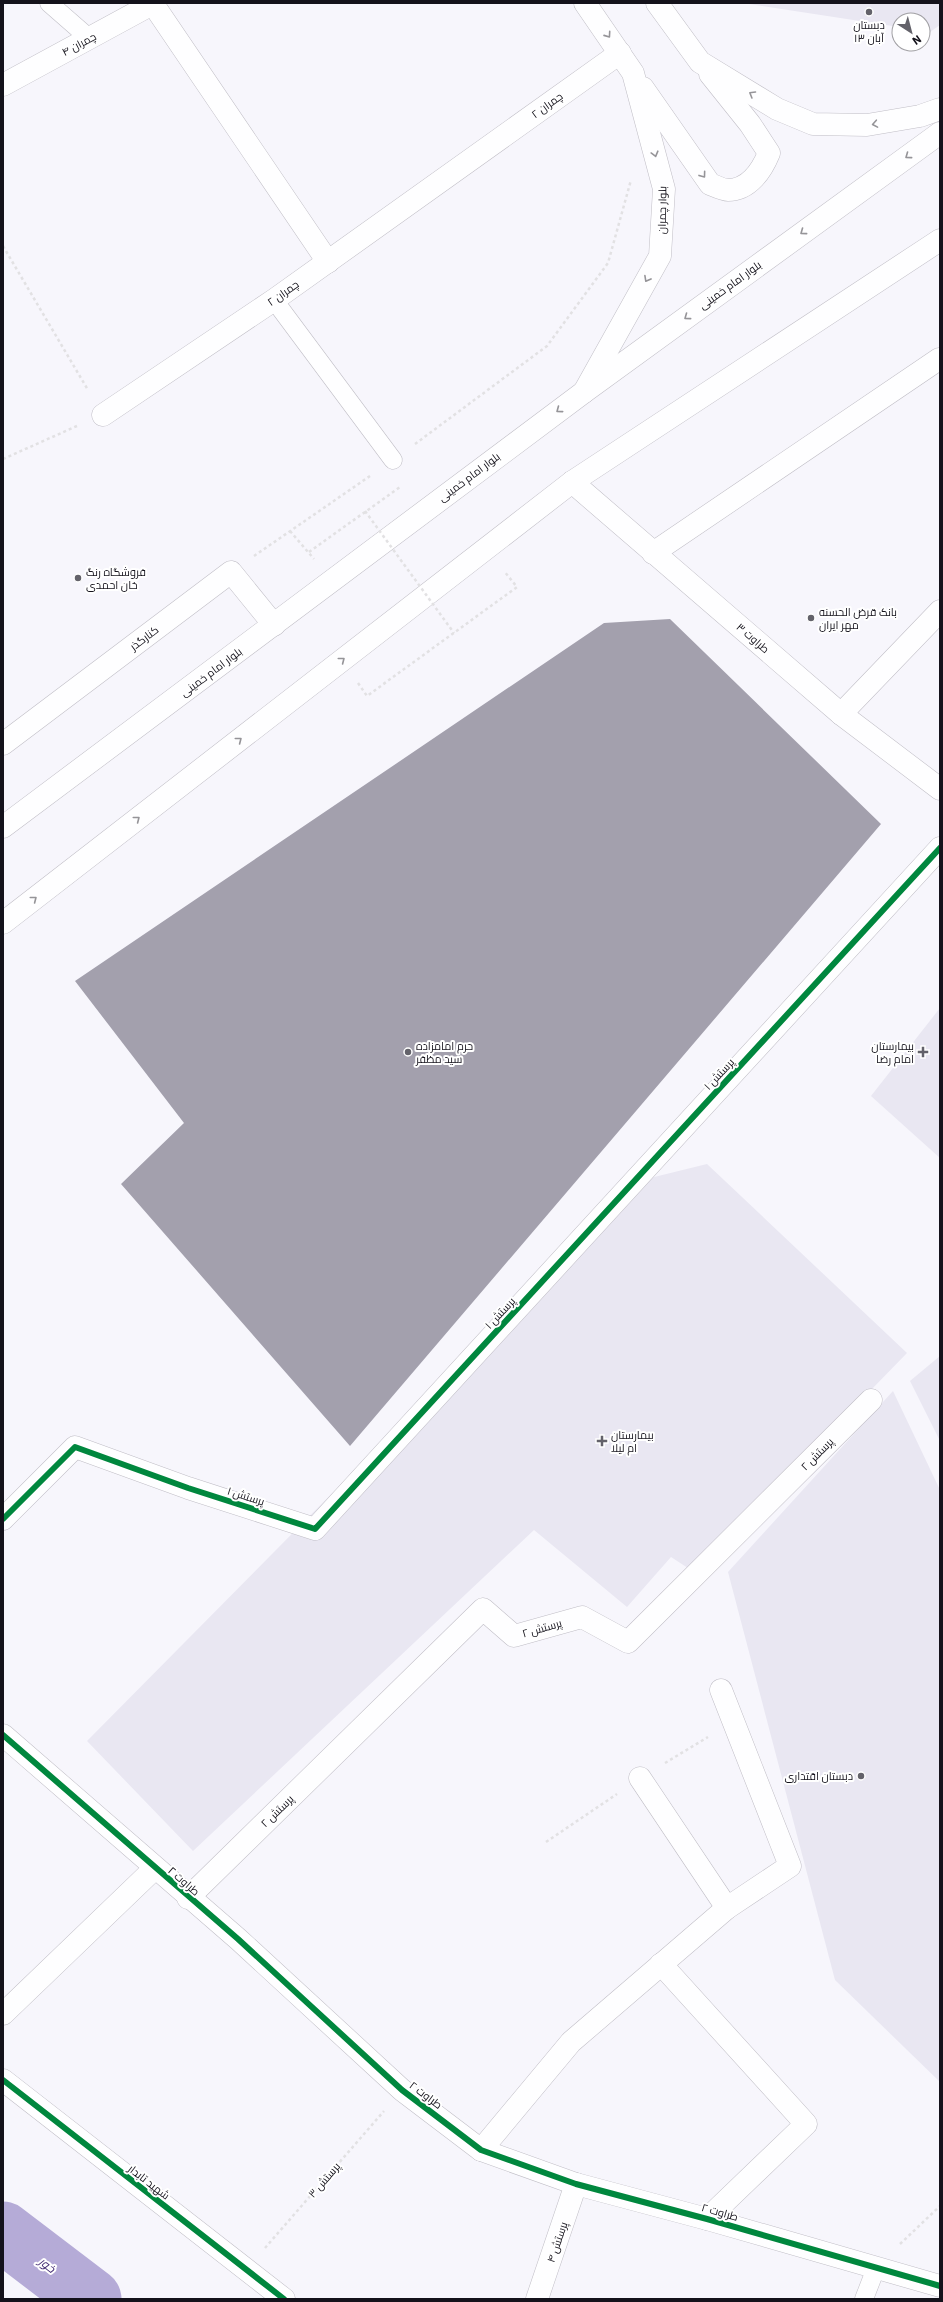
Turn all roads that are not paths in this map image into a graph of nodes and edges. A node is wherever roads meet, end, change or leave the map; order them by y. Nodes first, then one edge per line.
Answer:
1 (49, 3) edge
2 (153, 3) edge
3 (585, 3) edge
4 (657, 3) edge
5 (89, 38) junction
6 (620, 53) junction
7 (700, 62) junction
8 (634, 73) junction
9 (3, 85) edge
10 (940, 109) edge
11 (940, 133) edge
12 (940, 240) edge
13 (328, 262) junction
14 (274, 300) junction
15 (940, 359) edge
16 (584, 392) junction
17 (103, 415) road end
18 (393, 460) road end
19 (572, 482) junction
20 (653, 553) junction
21 (940, 611) edge
22 (274, 624) junction
23 (841, 714) junction
24 (3, 744) edge
25 (940, 789) edge
26 (3, 827) edge
27 (940, 848) edge
28 (3, 923) edge
29 (871, 1400) dead end
30 (3, 1519) edge
31 (720, 1690) dead end
32 (3, 1735) edge
33 (640, 1778) dead end
34 (155, 1868) junction
35 (188, 1898) junction
36 (728, 1908) junction
37 (661, 1964) junction
38 (3, 2014) edge
39 (3, 2080) edge
40 (481, 2150) junction
41 (576, 2184) junction
42 (708, 2219) junction
43 (876, 2268) junction
44 (940, 2286) edge
45 (284, 2299) edge
46 (537, 2299) edge
47 (864, 2299) edge

1 - 5 lane
2 - 5 street, چمران ۴
2 - 13 street
3 -> 6 street, بلوار چمران
4 - 7 street
5 - 9 street, چمران ۴
6 - 8 street, بلوار چمران
6 - 13 street, چمران ۲
8 -> 7 street
10 -> 7 street
8 -> 16 street, بلوار چمران
11 -> 16 street, بلوار امام خمینی
12 - 19 street
13 - 14 street, چمران ۲
14 - 17 street, چمران ۲
14 - 18 lane
15 - 20 street
16 -> 22 street, بلوار امام خمینی
19 - 20 street, طراوت ۳
28 -> 19 street
20 - 23 street, طراوت ۳
21 - 23 street
22 - 24 street, کنارگذر
22 - 26 street, بلوار امام خمینی
23 - 25 street, طراوت ۳
27 - 30 street, پرستش ۱
29 - 35 street, پرستش ۲
31 - 36 street
32 - 34 street, طراوت ۲
33 - 36 street
34 - 35 street, طراوت ۲
34 - 38 street
35 - 40 street, طراوت ۲
36 - 37 street
37 - 40 street
37 - 42 street
39 - 45 street, شهید تابدار
40 - 41 street, طراوت ۲
41 - 42 street, طراوت ۲
41 - 46 street, پرستش ۴
42 - 43 street, طراوت ۲
43 - 44 street, طراوت ۲
43 - 47 lane

